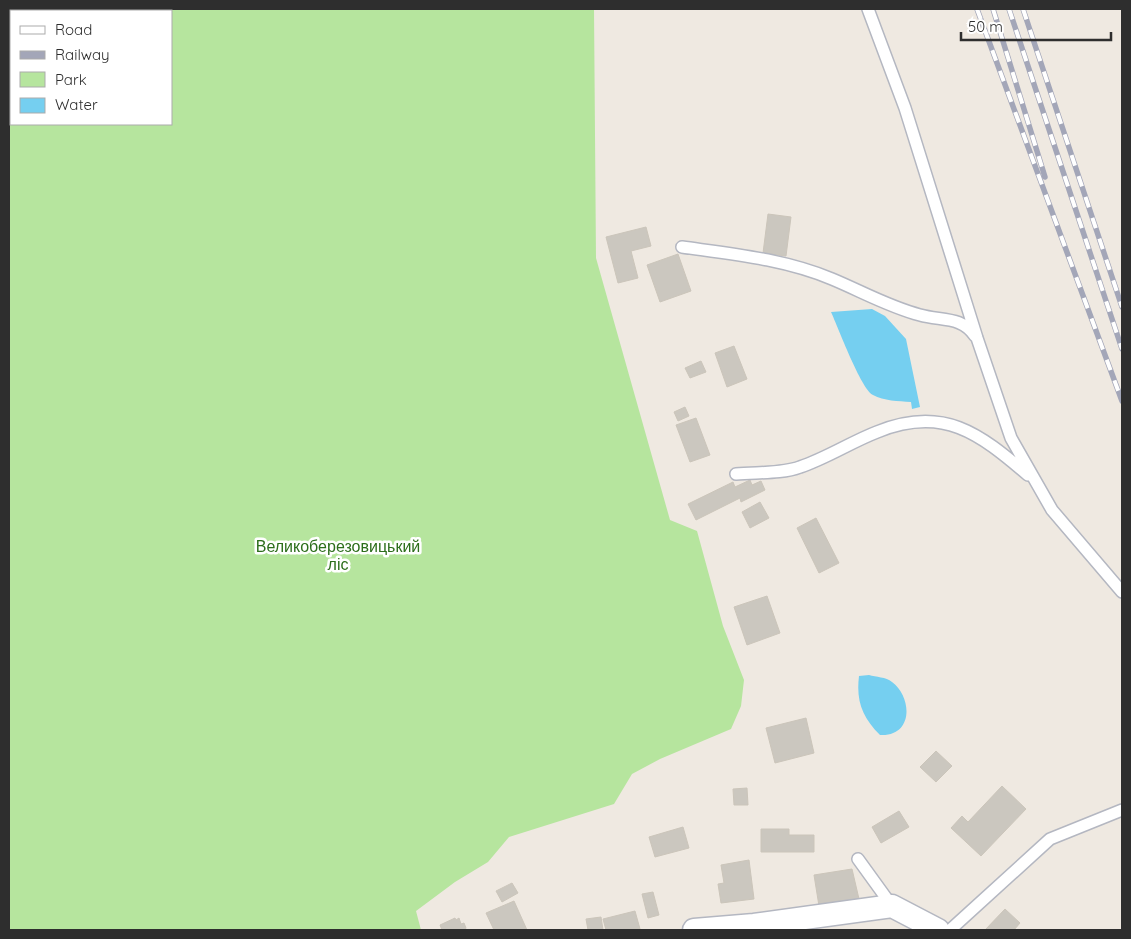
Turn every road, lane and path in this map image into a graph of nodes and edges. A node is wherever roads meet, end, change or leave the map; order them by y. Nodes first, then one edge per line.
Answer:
1 (868, 9) edge
2 (682, 247) dead end
3 (977, 338) junction
4 (736, 474) dead end
5 (1033, 480) junction
6 (1122, 592) edge
7 (1122, 810) edge
8 (858, 859) dead end
9 (892, 906) junction
10 (694, 930) edge
11 (938, 930) edge
12 (950, 930) edge

1 - 3 lane
2 - 3 lane
3 - 5 lane
4 - 5 lane
5 - 6 lane
7 - 12 lane
8 - 9 lane
9 - 10 street
9 - 11 street

